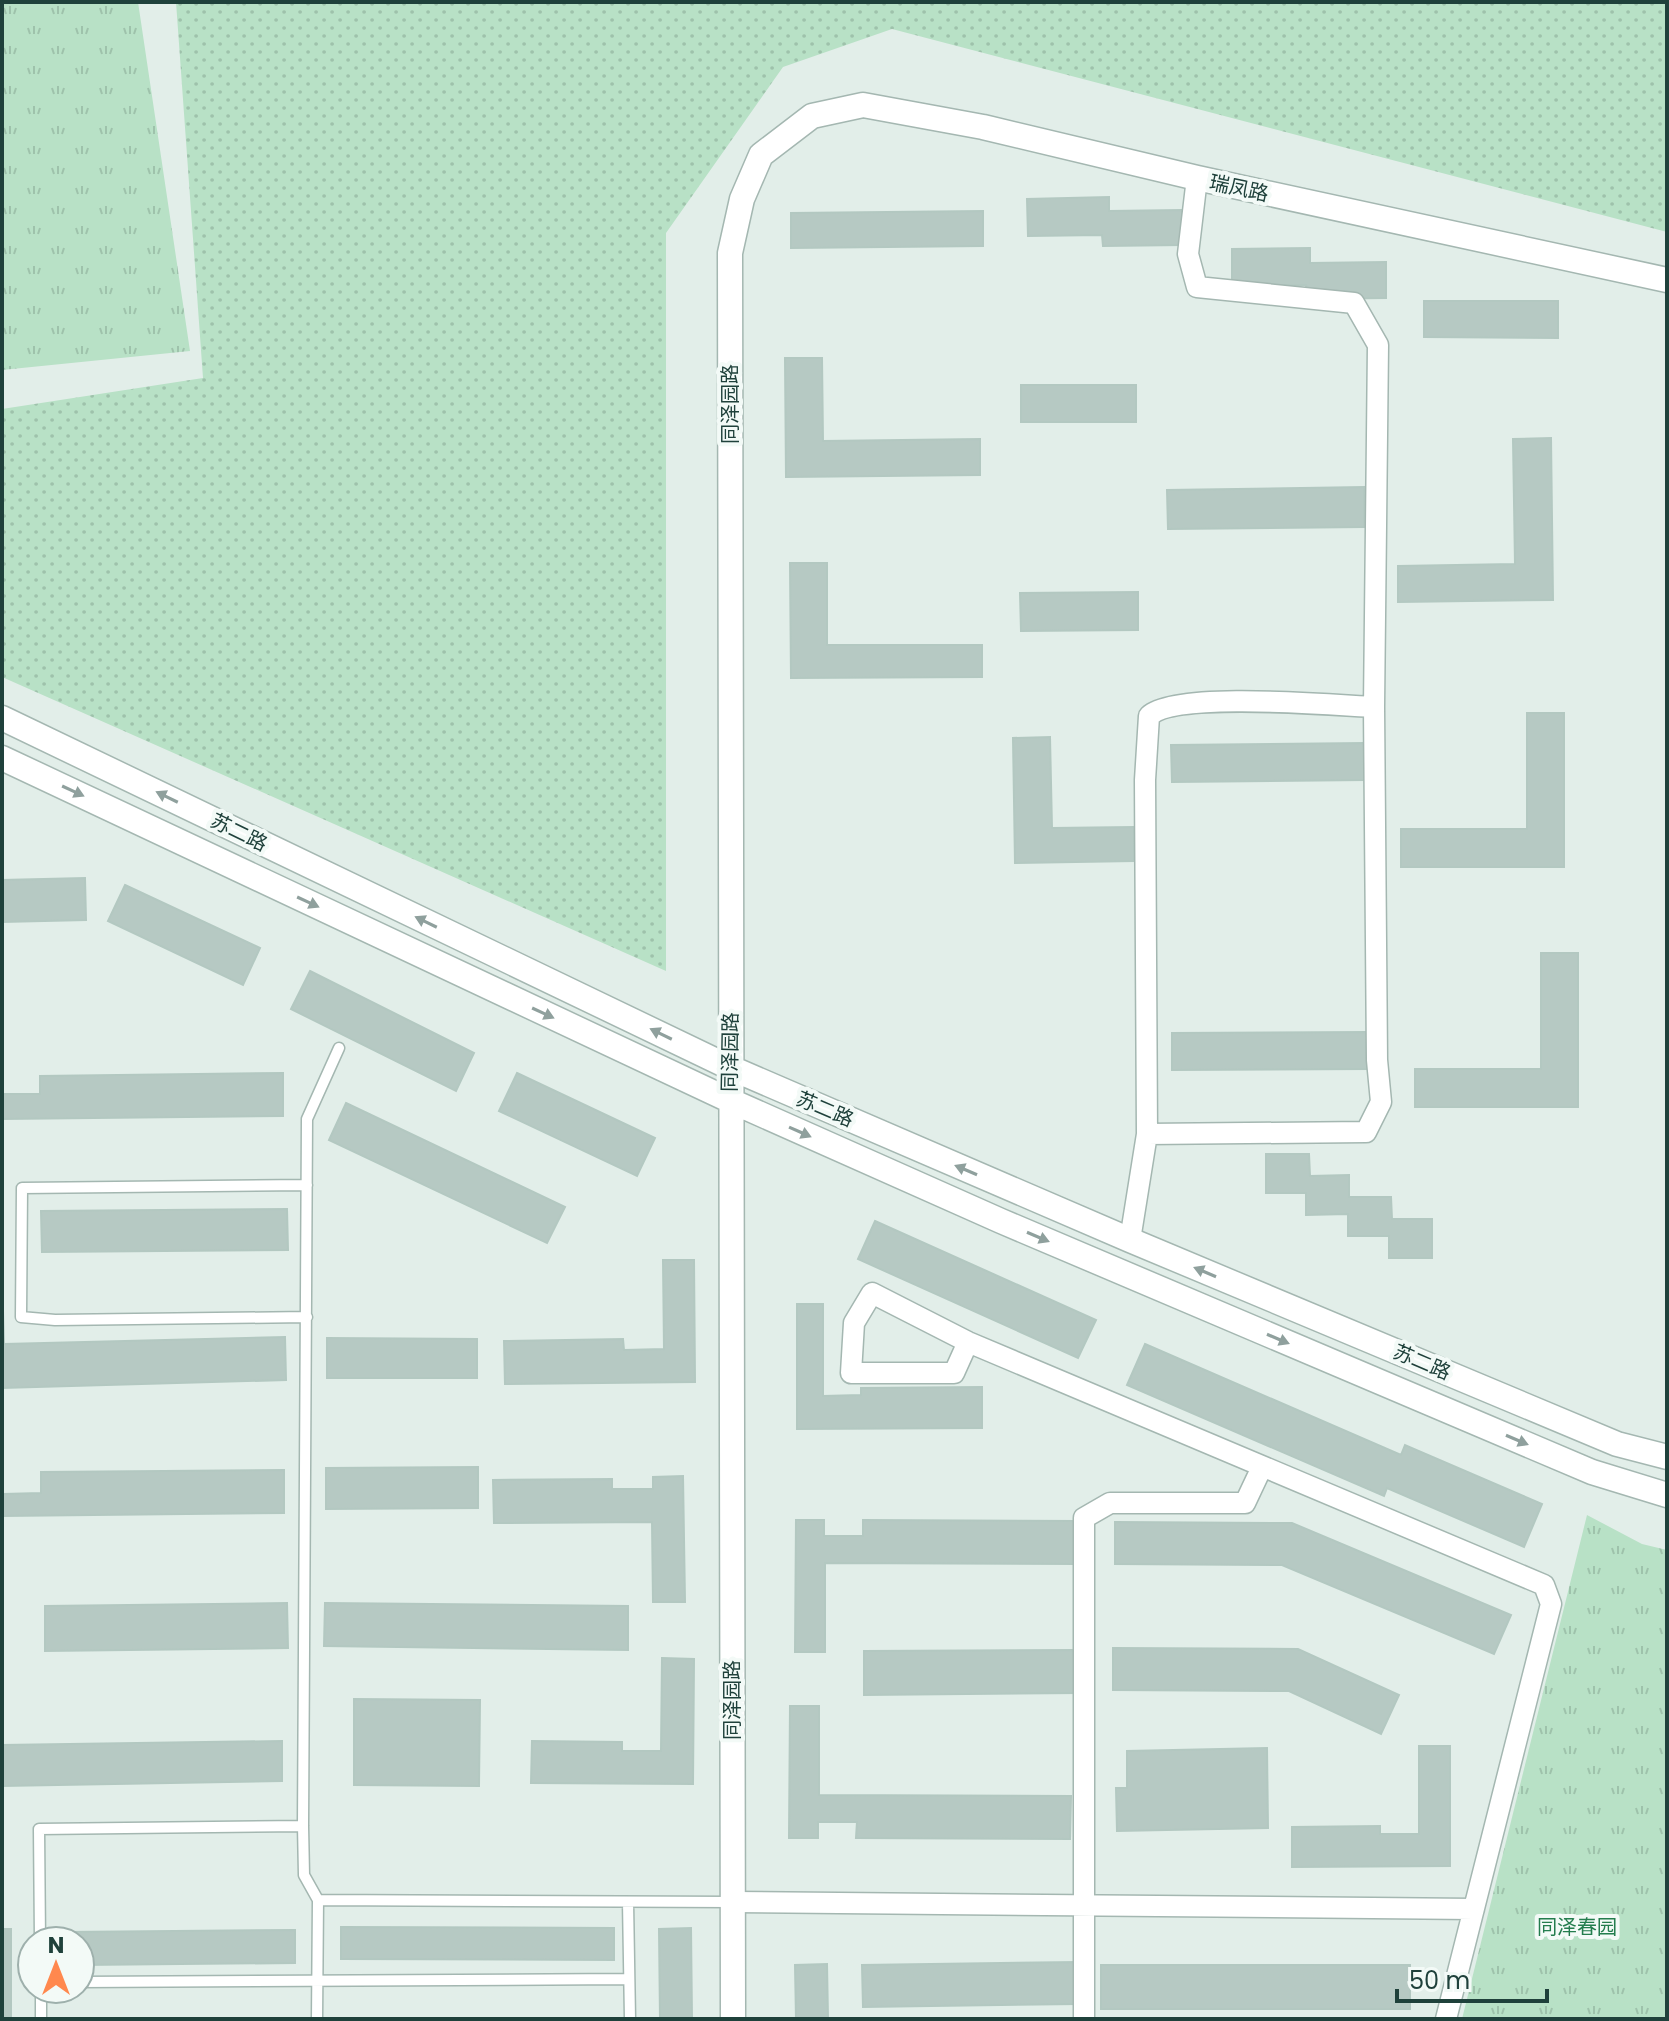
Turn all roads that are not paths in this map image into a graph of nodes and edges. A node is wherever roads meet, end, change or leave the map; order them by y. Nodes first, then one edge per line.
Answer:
1 (812, 116) joint
2 (1197, 178) junction
3 (1667, 280) edge
4 (1374, 707) junction
5 (2, 718) edge
6 (2, 758) edge
7 (339, 1048) dead end
8 (731, 1068) junction
9 (729, 1100) junction
10 (1147, 1134) junction
11 (307, 1185) junction
12 (1130, 1240) junction
13 (307, 1317) junction
14 (968, 1342) junction
15 (1667, 1457) edge
16 (1262, 1467) junction
17 (1667, 1495) edge
18 (303, 1826) junction
19 (318, 1900) junction
20 (628, 1902) junction
21 (732, 1902) junction
22 (1084, 1905) junction
23 (1474, 1909) junction
24 (40, 1925) edge
25 (629, 1979) junction
26 (318, 1980) junction
27 (96, 1982) edge
28 (317, 2019) edge
29 (630, 2019) edge
30 (733, 2019) edge
31 (1084, 2019) edge
32 (1446, 2019) edge

1 - 2 street, 瑞凤路
1 - 8 street, 同泽园路
2 - 3 street, 瑞凤路
2 - 4 street
4 - 10 street
4 - 10 street
8 -> 5 street, 苏二路
6 -> 9 street, 苏二路
7 - 11 lane
8 - 9 street, 同泽园路
12 -> 8 street, 苏二路
9 -> 17 street, 苏二路
9 - 21 street, 同泽园路
10 - 12 street
11 - 13 lane
11 - 13 lane
15 -> 12 street, 苏二路
13 - 18 lane
14 - 14 street
14 - 16 street
16 - 22 street
16 - 23 street
18 - 19 lane
18 - 24 lane
19 - 20 lane
19 - 26 lane
20 - 21 lane
20 - 25 lane
21 - 22 street
21 - 30 street, 同泽园路
22 - 23 street
22 - 31 street
23 - 32 street
25 - 26 lane
25 - 29 lane
26 - 27 lane
26 - 28 lane

